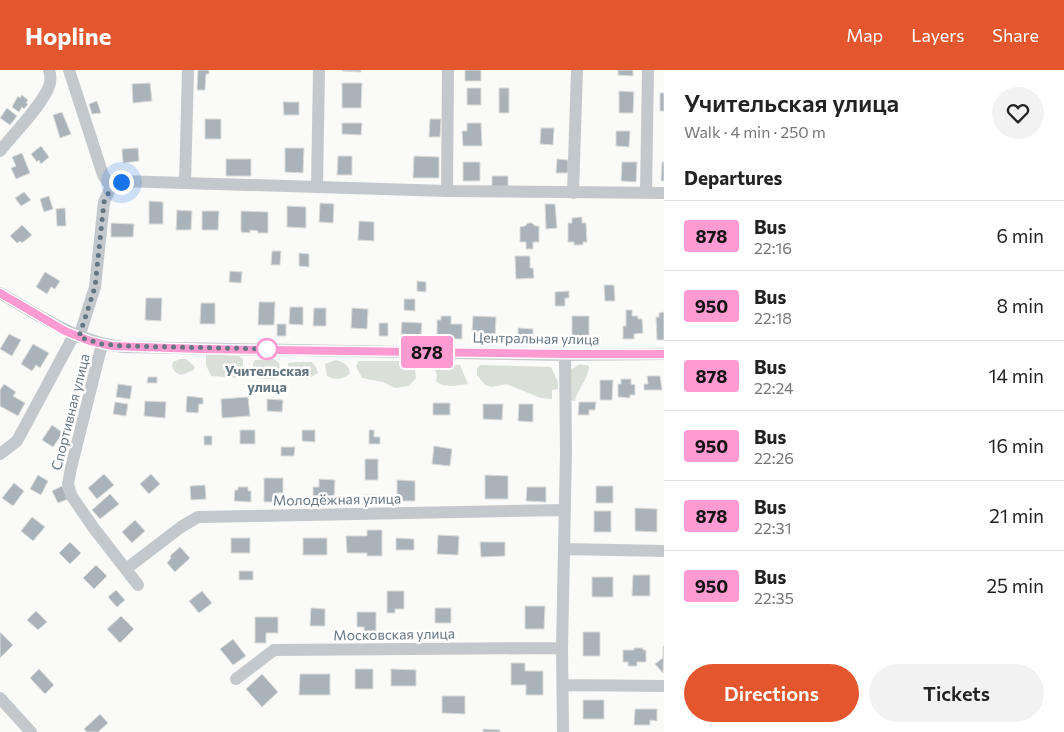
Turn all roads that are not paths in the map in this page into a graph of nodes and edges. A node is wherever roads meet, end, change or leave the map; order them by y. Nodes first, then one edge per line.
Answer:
1 (49, 70) edge
2 (69, 70) edge
3 (188, 70) edge
4 (319, 70) edge
5 (448, 70) edge
6 (577, 70) edge
7 (648, 70) edge
8 (0, 151) edge
9 (185, 183) junction
10 (317, 186) junction
11 (111, 188) junction
12 (447, 191) junction
13 (573, 193) junction
14 (646, 193) junction
15 (664, 193) edge
16 (0, 294) edge
17 (76, 336) junction
18 (102, 344) junction
19 (565, 354) junction
20 (664, 354) edge
21 (0, 454) edge
22 (565, 510) junction
23 (565, 549) junction
24 (664, 552) edge
25 (126, 570) junction
26 (138, 584) dead end
27 (562, 648) junction
28 (236, 679) dead end
29 (562, 685) junction
30 (664, 686) edge
31 (0, 698) edge
32 (31, 732) edge
33 (562, 732) edge

1 - 8 street
2 - 11 street
3 - 9 street
4 - 10 street
5 - 12 street
6 - 13 street
7 - 14 street
9 - 10 street
9 - 11 street
10 - 12 street
11 - 17 street
12 - 13 street
13 - 14 street
14 - 15 street
16 - 17 street
17 - 18 street
17 - 21 street
18 - 19 street, Центральная улица
18 - 25 street, Спортивная улица
19 - 20 street, Центральная улица
19 - 22 street
22 - 23 street
22 - 25 street, Молодёжная улица
23 - 24 street
23 - 27 street
25 - 26 street, Спортивная улица
27 - 28 street, Московская улица
27 - 29 street
29 - 30 street
29 - 33 street
31 - 32 street

